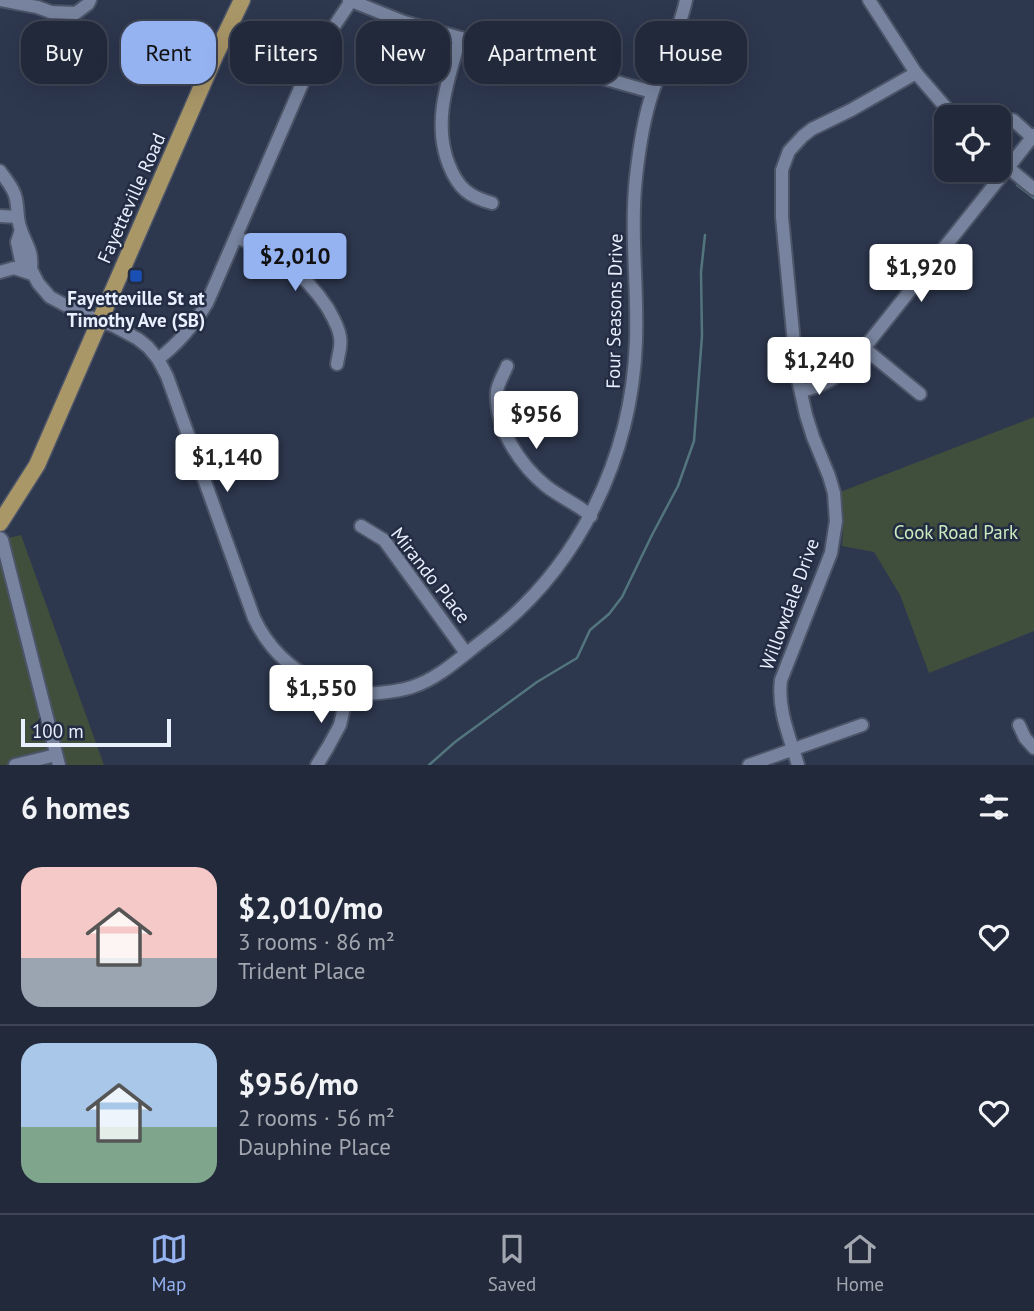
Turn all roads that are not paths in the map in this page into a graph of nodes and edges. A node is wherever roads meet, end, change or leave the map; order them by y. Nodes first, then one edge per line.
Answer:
1 (0, 0) edge
2 (89, 0) edge
3 (242, 0) edge
4 (350, 0) edge
5 (686, 0) edge
6 (869, 0) edge
7 (36, 3) edge
8 (460, 38) junction
9 (916, 73) junction
10 (652, 92) junction
11 (944, 105) edge
12 (1013, 120) dead end
13 (1033, 137) edge
14 (1011, 157) edge
15 (1011, 170) edge
16 (0, 171) edge
17 (990, 182) edge
18 (1034, 189) edge
19 (492, 203) dead end
20 (0, 216) edge
21 (19, 223) junction
22 (236, 237) junction
23 (0, 272) edge
24 (32, 272) junction
25 (100, 320) junction
26 (865, 349) junction
27 (158, 359) junction
28 (337, 364) dead end
29 (507, 366) dead end
30 (801, 391) junction
31 (920, 394) dead end
32 (591, 516) junction
33 (0, 523) edge
34 (361, 526) dead end
35 (0, 538) edge
36 (466, 653) junction
37 (348, 694) junction
38 (862, 725) dead end
39 (1019, 725) dead end
40 (1034, 748) edge
41 (793, 749) junction
42 (58, 760) edge
43 (15, 765) edge
44 (317, 765) edge
45 (749, 765) edge
46 (798, 765) edge

1 - 7 street
2 - 7 street
3 - 25 main road, Fayetteville Road
4 - 8 street
4 - 22 street
5 - 10 street, Four Seasons Drive
6 - 9 street
8 - 10 street
8 - 19 street
9 - 11 street
9 - 30 street, Willowdale Drive
10 - 32 street, Four Seasons Drive
12 - 13 street
13 - 14 street
15 - 18 street
16 - 21 street
17 - 26 street
20 - 21 street
21 - 24 street
22 - 27 street
22 - 28 street
23 - 24 street
24 - 25 street
25 - 27 street
25 - 33 main road, Fayetteville Road
26 - 30 street
26 - 31 street
27 - 37 street
29 - 32 street
30 - 41 street, Willowdale Drive
32 - 36 street, Four Seasons Drive
34 - 36 street, Mirando Place
35 - 42 street
36 - 37 street, Four Seasons Drive
37 - 44 street
38 - 41 street
39 - 40 street
41 - 45 street
41 - 46 street, Willowdale Drive
42 - 43 street

